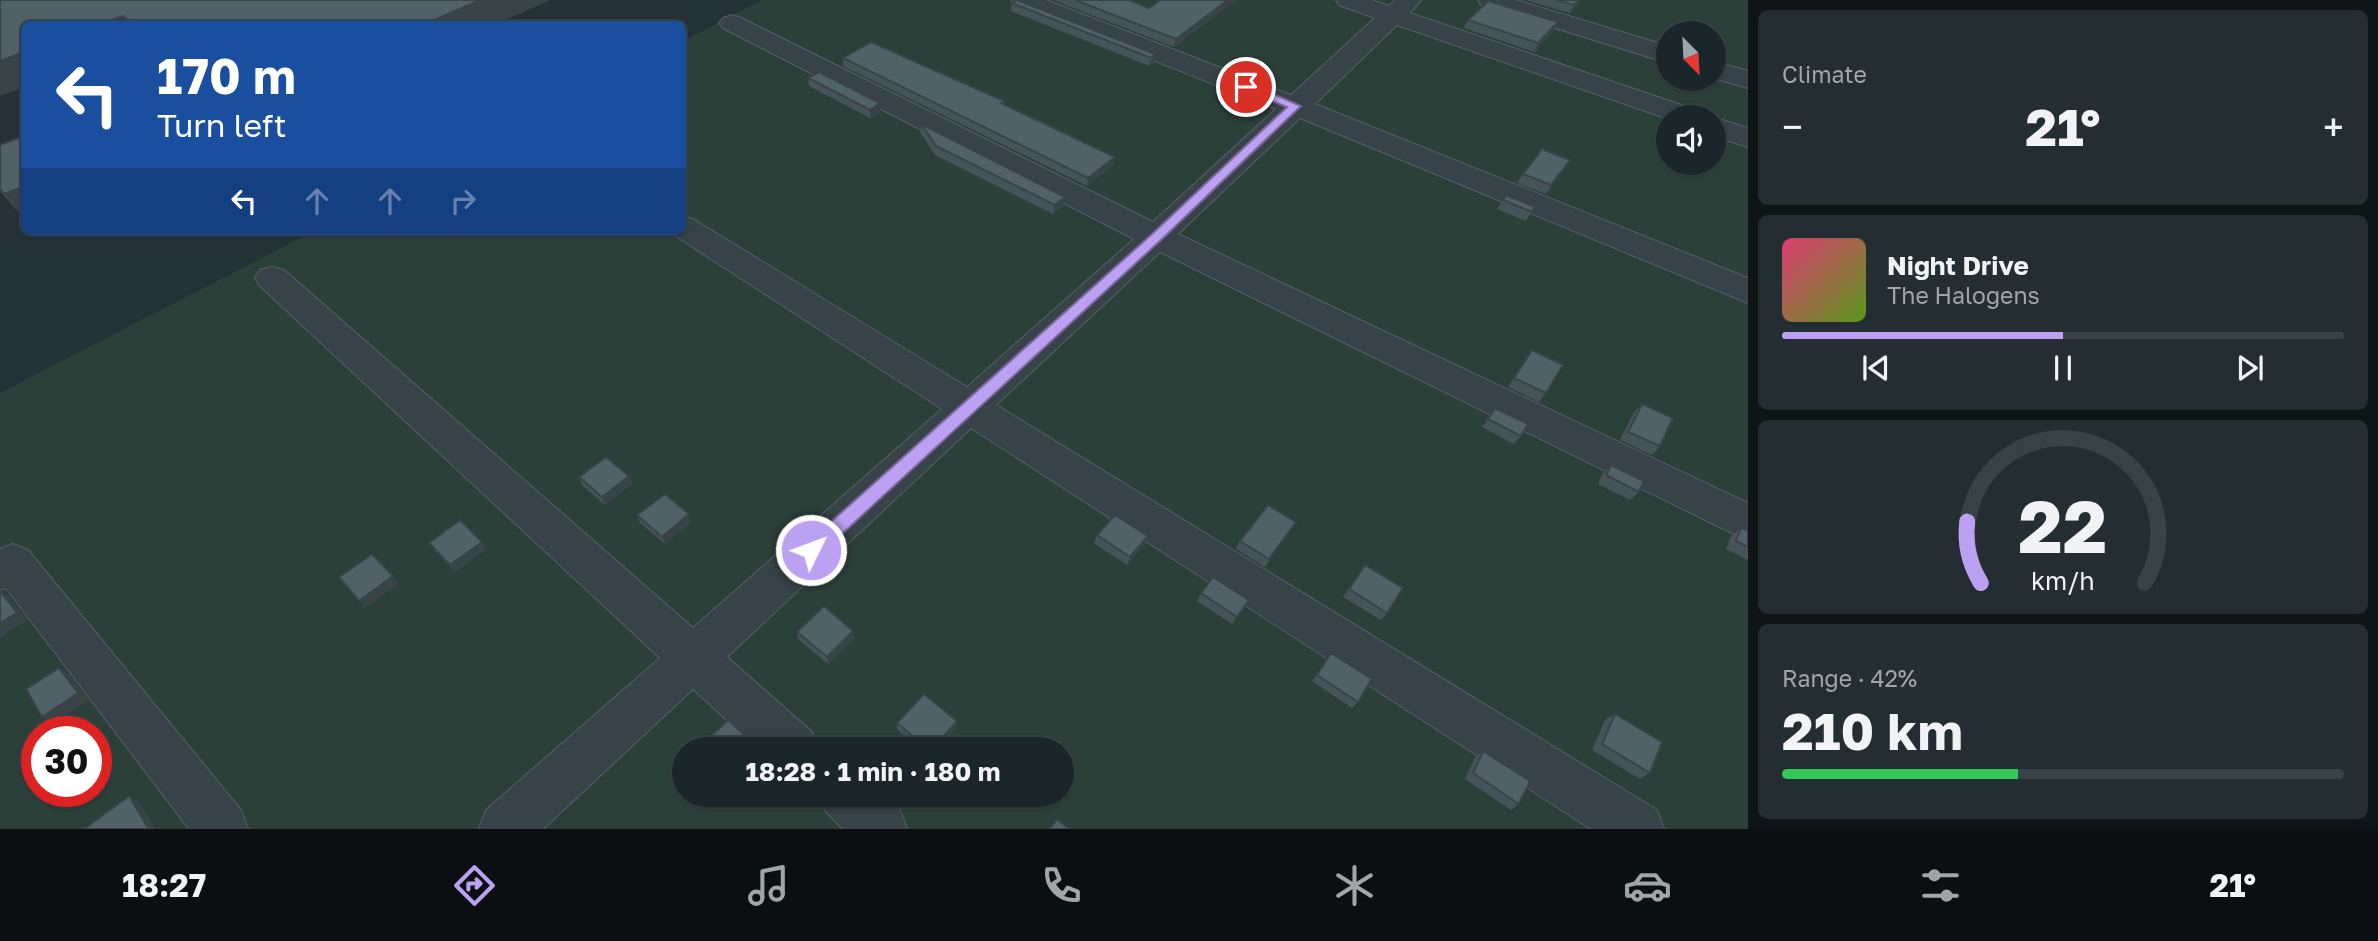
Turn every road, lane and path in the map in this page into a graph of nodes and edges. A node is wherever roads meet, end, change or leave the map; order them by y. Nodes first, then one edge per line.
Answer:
1 (1024, 0) edge
2 (1348, 0) edge
3 (1490, 0) edge
4 (1400, 7) edge
5 (732, 23) dead end
6 (1656, 51) edge
7 (1726, 73) edge
8 (1748, 80) edge
9 (1657, 105) edge
10 (1295, 106) junction
11 (1726, 130) edge
12 (1748, 138) edge
13 (686, 229) edge
14 (1156, 237) junction
15 (272, 278) dead end
16 (1748, 291) edge
17 (969, 408) junction
18 (1748, 523) edge
19 (0, 571) edge
20 (694, 657) junction
21 (781, 737) edge
22 (858, 807) edge
23 (222, 829) edge
24 (505, 829) edge
25 (881, 829) edge
26 (1638, 829) edge

1 - 10 street
2 - 4 street
3 - 6 street
4 - 9 street
4 - 10 street
5 - 14 street
7 - 8 street
10 - 14 street
10 - 16 street
11 - 12 street
13 - 17 street
14 - 17 street
14 - 18 street
15 - 20 street
17 - 20 street
17 - 26 street
19 - 23 street
20 - 21 street
20 - 24 street
22 - 25 street

